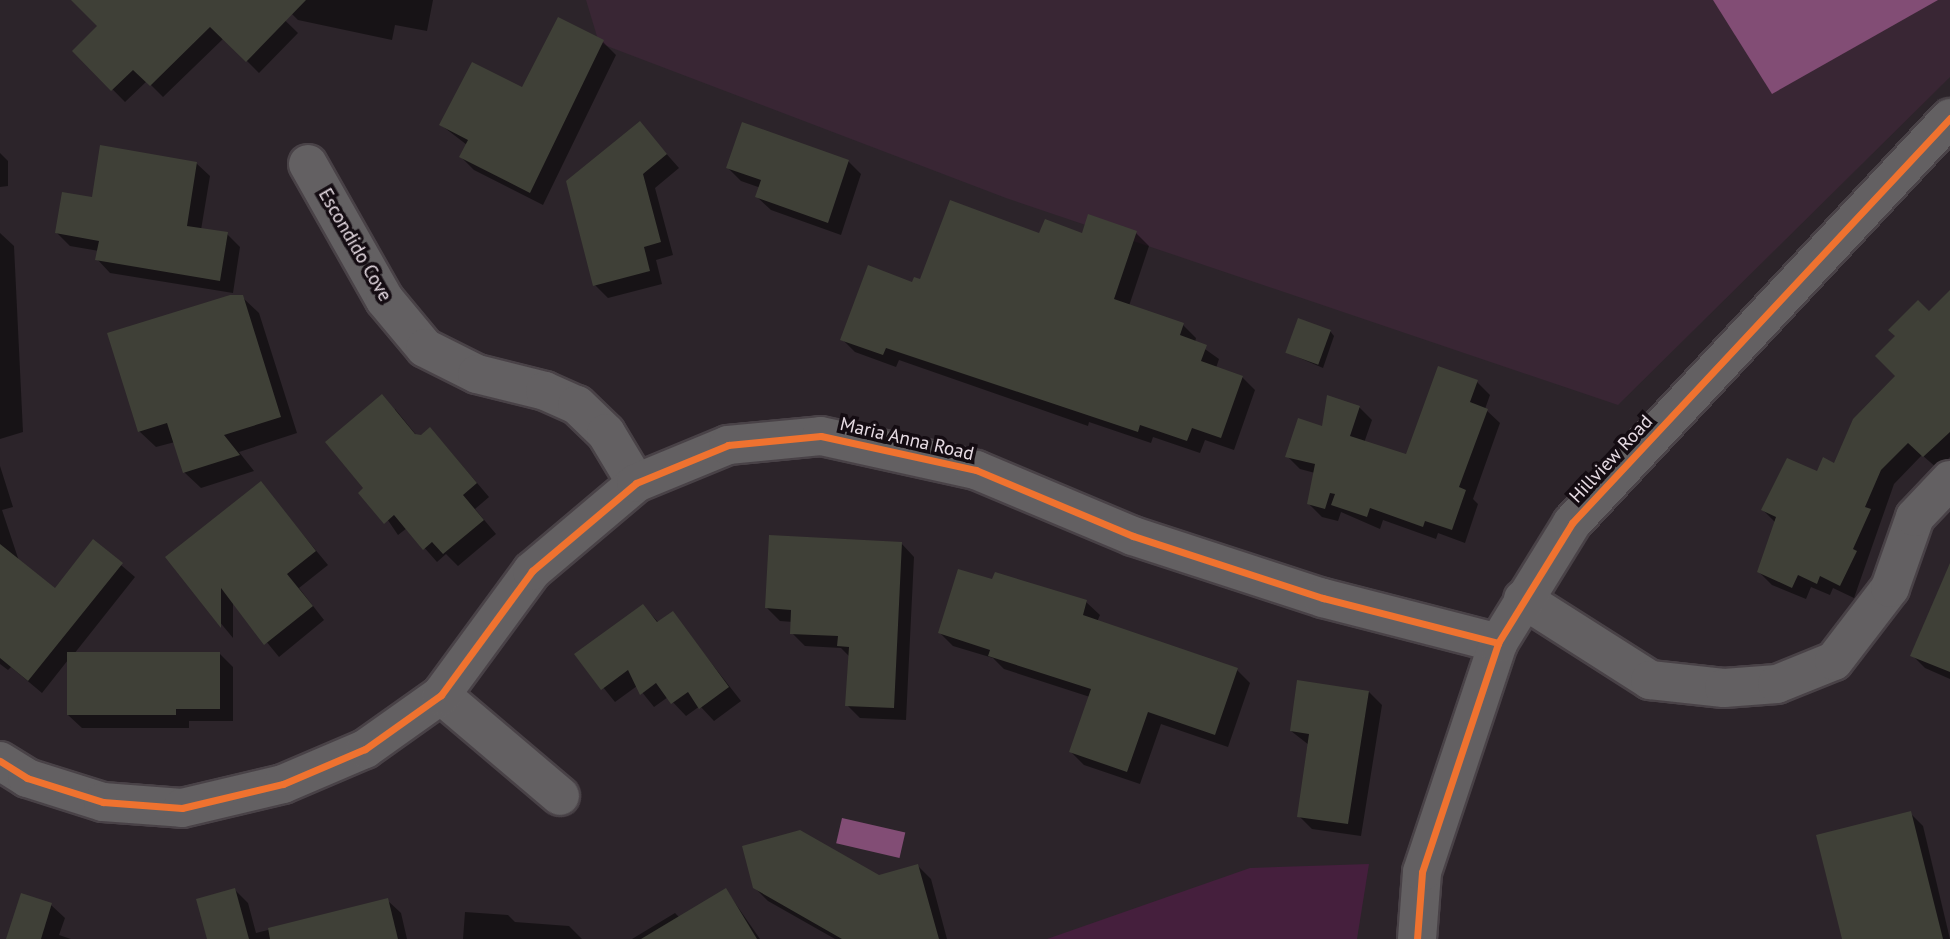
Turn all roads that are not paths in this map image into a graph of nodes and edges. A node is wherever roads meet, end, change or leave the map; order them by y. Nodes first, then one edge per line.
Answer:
1 (1950, 118) edge
2 (308, 164) dead end
3 (1950, 480) edge
4 (636, 483) junction
5 (1523, 599) junction
6 (1498, 643) junction
7 (440, 695) junction
8 (0, 761) edge
9 (560, 796) dead end
10 (1417, 939) edge

1 - 5 street, Hillview Road
2 - 4 street, Escondido Cove
3 - 5 street
4 - 6 street, Maria Anna Road
4 - 7 street, Maria Anna Road
5 - 6 street, Hillview Road
6 - 10 street, Hillview Road
7 - 8 street, Maria Anna Road
7 - 9 street

